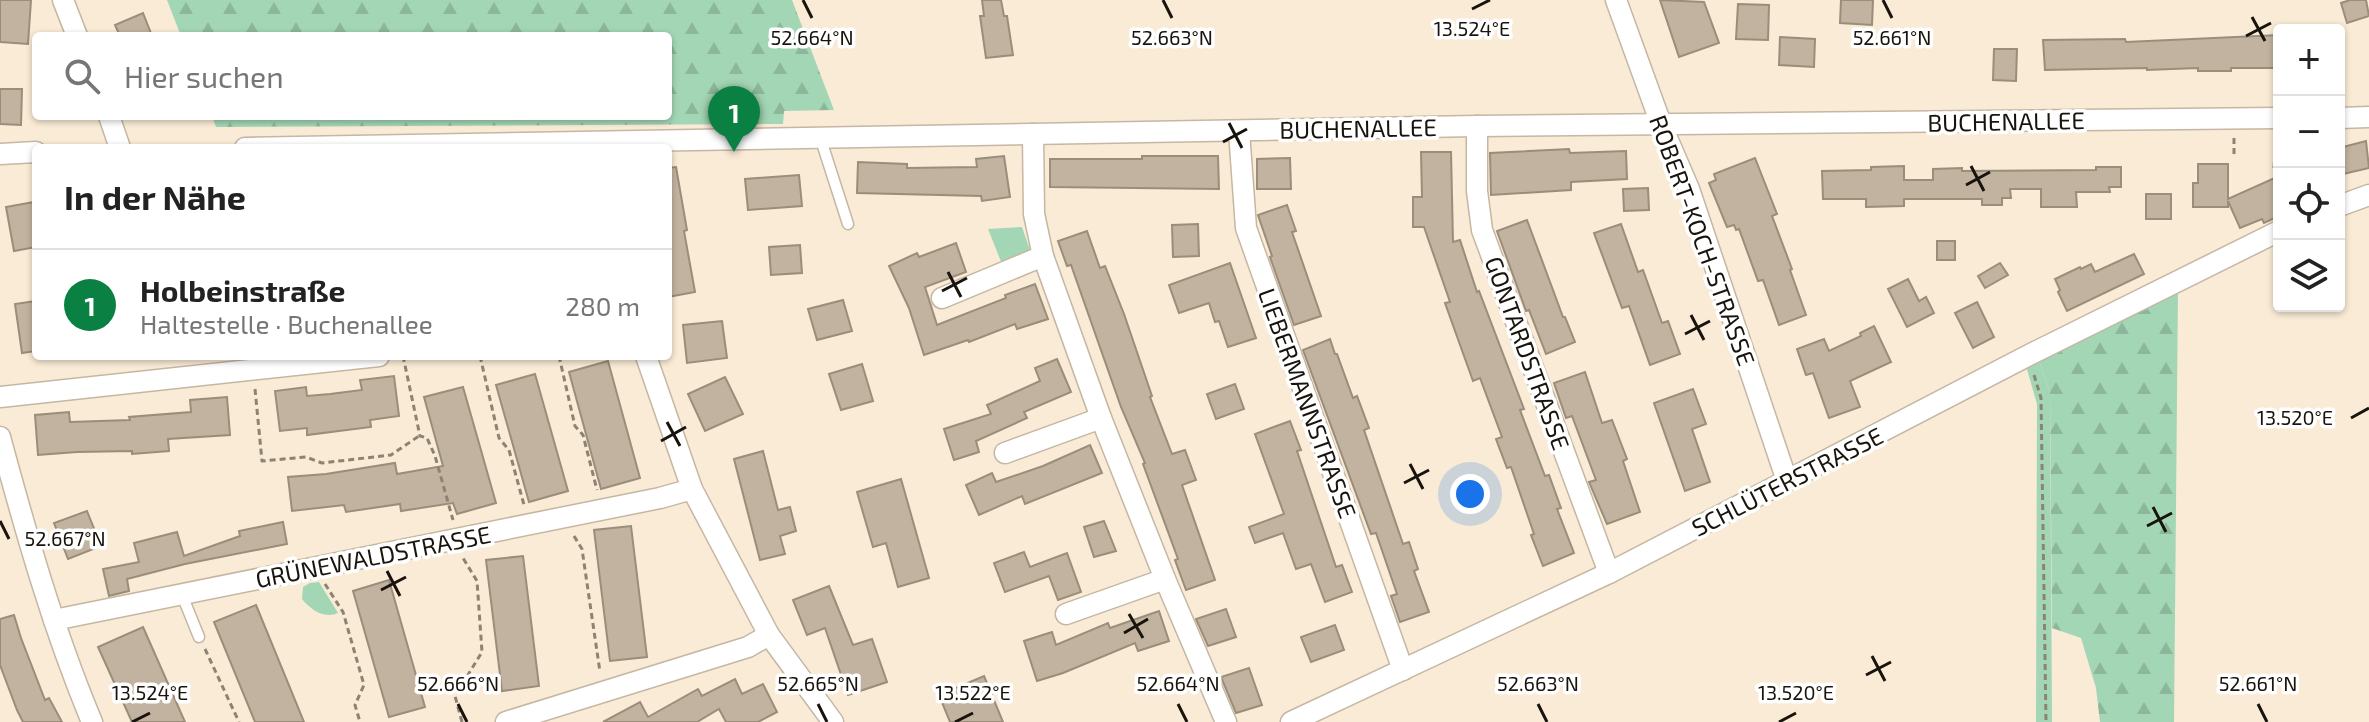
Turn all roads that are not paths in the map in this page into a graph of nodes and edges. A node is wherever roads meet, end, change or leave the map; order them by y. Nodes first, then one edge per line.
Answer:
1 (63, 0) edge
2 (1616, 0) edge
3 (75, 32) edge
4 (2369, 117) edge
5 (2273, 118) edge
6 (2345, 118) edge
7 (110, 120) edge
8 (1661, 124) junction
9 (1477, 126) junction
10 (1239, 131) junction
11 (1033, 134) junction
12 (820, 137) junction
13 (119, 144) edge
14 (606, 144) edge
15 (32, 152) edge
16 (0, 154) edge
17 (2369, 195) edge
18 (2345, 204) edge
19 (848, 224) dead end
20 (2273, 234) edge
21 (1043, 256) junction
22 (942, 298) dead end
23 (343, 360) edge
24 (647, 360) edge
25 (0, 397) edge
26 (1101, 418) junction
27 (0, 437) edge
28 (1005, 453) dead end
29 (1787, 481) junction
30 (692, 489) junction
31 (1609, 573) junction
32 (1165, 579) junction
33 (182, 595) junction
34 (1066, 614) dead end
35 (54, 620) junction
36 (769, 635) junction
37 (199, 637) road end
38 (1403, 670) junction
39 (92, 722) edge
40 (506, 722) edge
41 (833, 722) edge
42 (1226, 722) edge
43 (1291, 722) edge

1 - 3 street
2 - 8 street, ROBERT-KOCH-STRASSE
4 - 6 street
5 - 8 street, BUCHENALLEE
7 - 13 street
8 - 9 street, BUCHENALLEE
8 - 29 street, ROBERT-KOCH-STRASSE
9 - 10 street, BUCHENALLEE
9 - 31 street, GONTARDSTRASSE
10 - 11 street, BUCHENALLEE
10 - 38 street, LIEBERMANNSTRASSE
11 - 12 street, BUCHENALLEE
11 - 21 street
12 - 14 street, BUCHENALLEE
12 - 19 lane
15 - 16 street
17 - 18 street
20 - 29 street, SCHLÜTERSTRASSE
21 - 22 street
21 - 26 street
23 - 25 street
24 - 30 street
26 - 28 street
26 - 32 street
27 - 35 street
29 - 31 street, SCHLÜTERSTRASSE
30 - 33 street, GRÜNEWALDSTRASSE
30 - 36 street
31 - 38 street, SCHLÜTERSTRASSE
32 - 34 street
32 - 42 street
33 - 35 street, GRÜNEWALDSTRASSE
33 - 37 lane
35 - 39 street
36 - 40 street
36 - 41 street
38 - 43 street, SCHLÜTERSTRASSE

